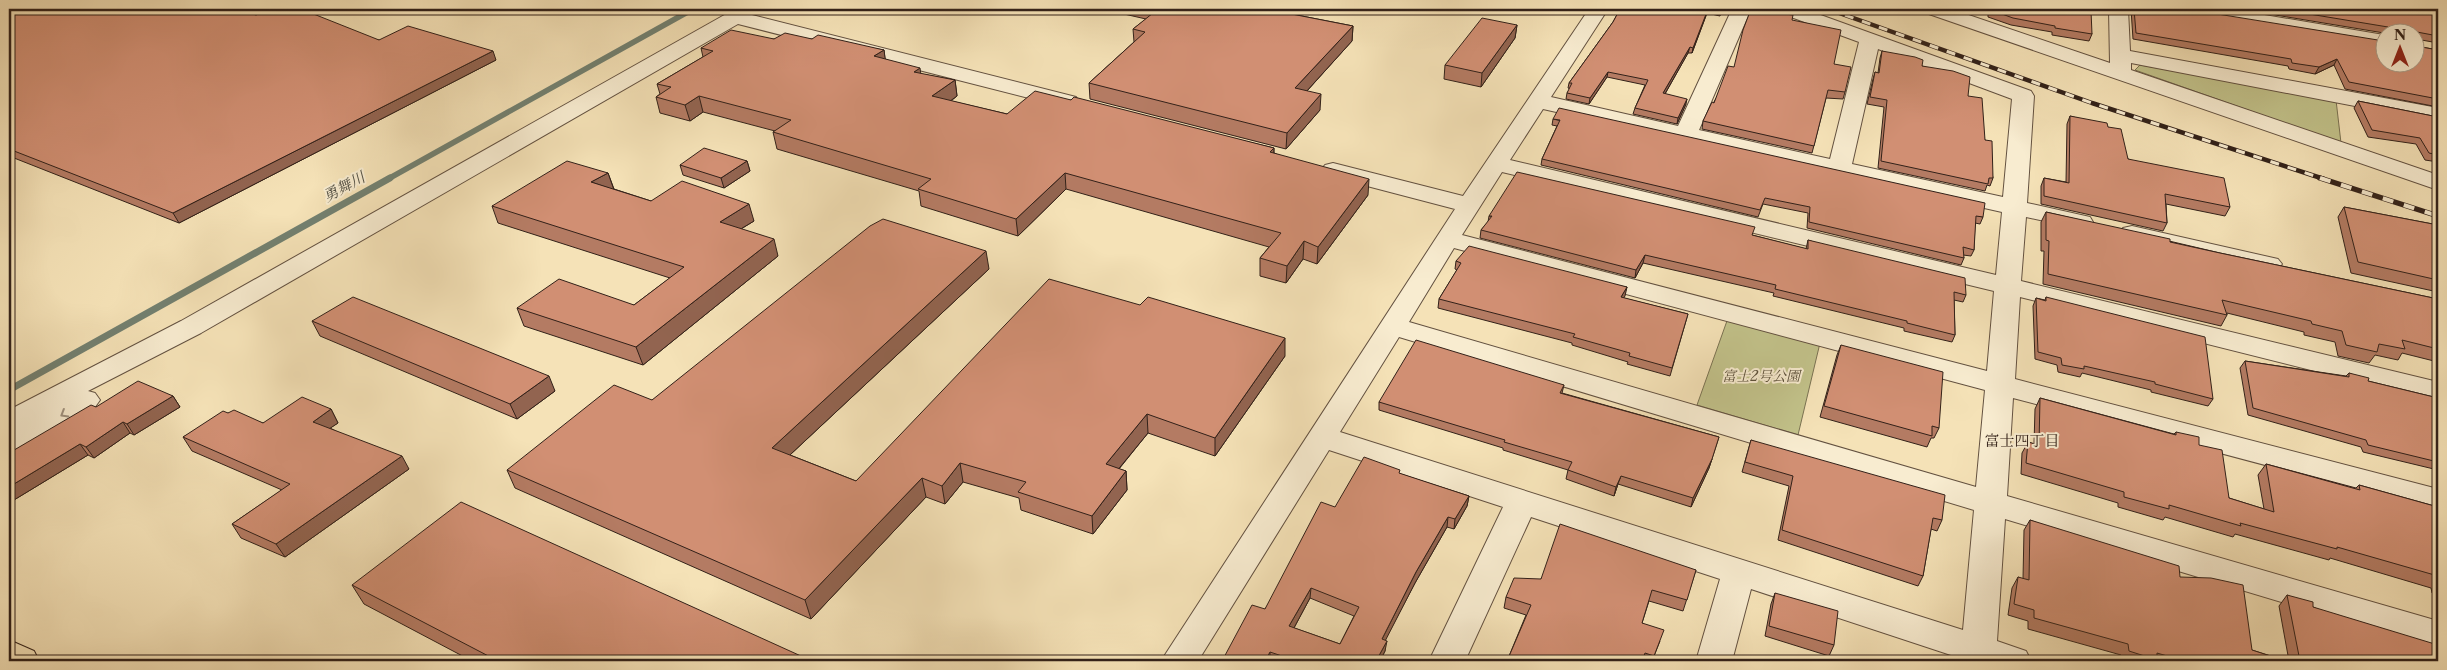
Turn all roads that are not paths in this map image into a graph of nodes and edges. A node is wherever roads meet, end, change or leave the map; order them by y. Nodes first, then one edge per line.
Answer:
1 (1598, 9) edge
2 (1742, 9) edge
3 (1787, 9) edge
4 (1933, 9) edge
5 (2119, 9) edge
6 (2196, 9) edge
7 (742, 13) edge
8 (2374, 39) edge
9 (1870, 40) junction
10 (2120, 65) junction
11 (1538, 101) junction
12 (1093, 108) edge
13 (2438, 115) edge
14 (1686, 134) junction
15 (1496, 164) junction
16 (1315, 165) edge
17 (1839, 168) junction
18 (2438, 183) edge
19 (1470, 205) junction
20 (2014, 207) junction
21 (1448, 239) junction
22 (2294, 270) edge
23 (2008, 286) junction
24 (1393, 326) junction
25 (191, 327) junction
26 (2000, 384) junction
27 (2438, 392) edge
28 (9, 423) edge
29 (1322, 436) junction
30 (9, 447) edge
31 (2438, 500) edge
32 (1522, 501) junction
33 (1990, 501) junction
34 (1739, 572) junction
35 (2438, 635) edge
36 (9, 654) edge
37 (1978, 656) edge
38 (21, 661) edge
39 (1179, 661) edge
40 (1447, 661) edge
41 (1714, 661) edge
42 (2012, 661) edge

1 - 11 street
2 - 14 street
3 - 9 street
4 - 10 street
5 - 10 street
6 - 8 street
7 - 12 street
7 - 25 street
9 - 17 street
9 - 20 street
10 - 13 street
10 - 18 street
11 - 14 street
11 - 15 street
14 - 17 street
15 - 19 street
15 - 23 street
16 - 19 street
17 - 20 street
19 - 21 street
20 - 22 street
20 - 23 street
21 - 24 street
21 - 26 street
23 - 26 street
23 - 27 street
24 - 29 street
24 - 33 street
25 - 28 street
25 -> 30 street
26 - 31 street
26 - 33 street
29 - 32 street
29 - 39 street
32 - 34 street
32 - 40 street
33 - 35 street
33 - 37 street
34 - 37 street
34 - 41 street
36 - 38 main road
37 - 42 street

